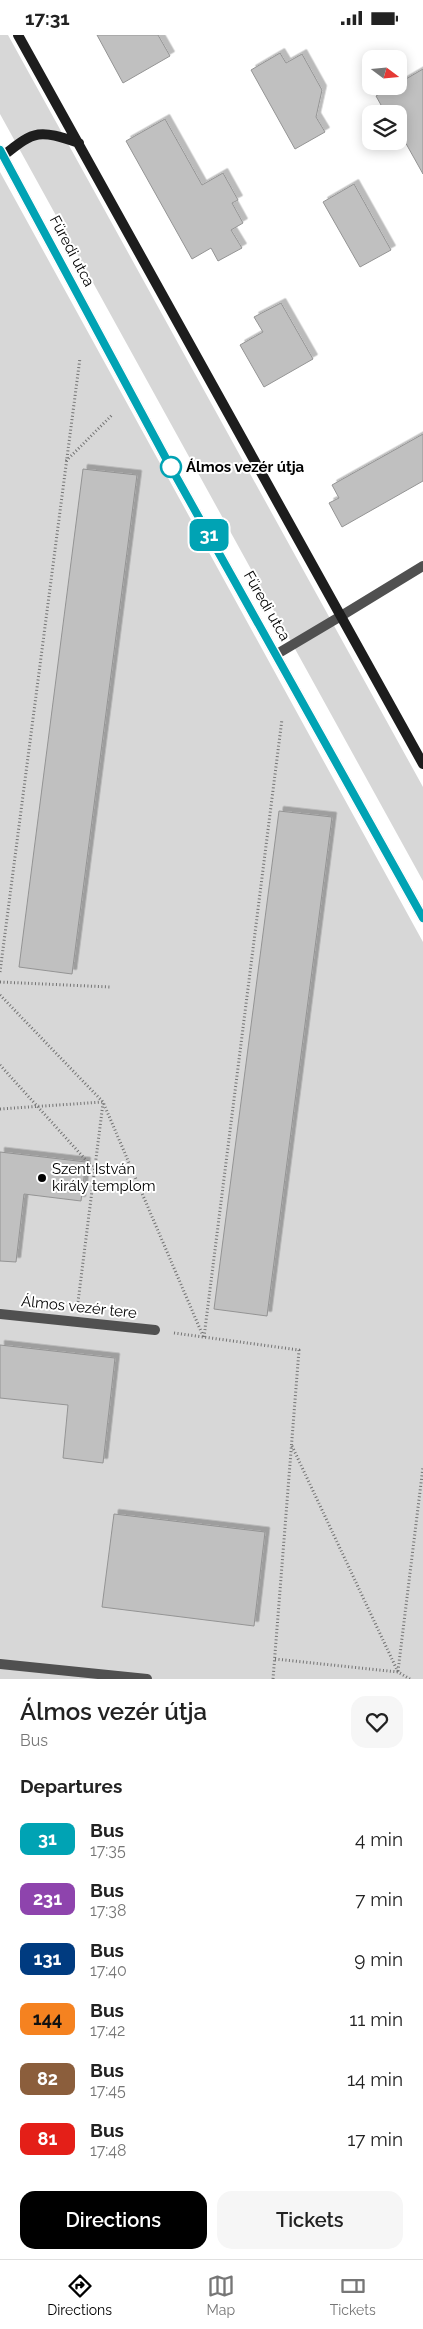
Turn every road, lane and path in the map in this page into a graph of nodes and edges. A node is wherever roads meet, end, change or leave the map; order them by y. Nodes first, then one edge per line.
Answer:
1 (18, 35) edge
2 (79, 143) junction
3 (2, 153) edge
4 (80, 359) dead end
5 (112, 415) dead end
6 (66, 461) junction
7 (423, 566) edge
8 (341, 616) junction
9 (277, 654) junction
10 (282, 719) dead end
11 (423, 764) edge
12 (423, 918) edge
13 (0, 972) edge
14 (0, 982) edge
15 (110, 987) dead end
16 (0, 995) edge
17 (0, 1065) edge
18 (103, 1102) junction
19 (36, 1107) junction
20 (0, 1109) edge
21 (94, 1170) junction
22 (0, 1314) edge
23 (76, 1322) junction
24 (155, 1330) joint
25 (204, 1337) junction
26 (291, 1445) junction
27 (423, 1467) edge
28 (275, 1659) junction
29 (0, 1664) edge
30 (398, 1672) junction
31 (147, 1679) edge
32 (273, 1679) edge
33 (410, 1679) edge

1 - 2 main road
2 - 3 main road
2 - 8 main road
3 - 9 main road, Füredi utca
4 - 6 path
5 - 6 path
6 - 13 path
7 - 8 street
8 - 9 street
8 - 11 main road
9 - 12 main road, Füredi utca
10 - 25 path
14 - 15 path
16 - 18 path
17 - 19 path
18 - 19 path
18 - 21 path
18 - 25 path
19 - 20 path
19 - 21 path
21 - 23 path
22 - 23 street, Álmos vezér tere
23 - 24 street, Álmos vezér tere
24 - 25 path
25 - 26 path
26 - 28 path
26 - 30 path
27 - 30 path
28 - 30 path
28 - 32 path
29 - 31 street
30 - 33 path

